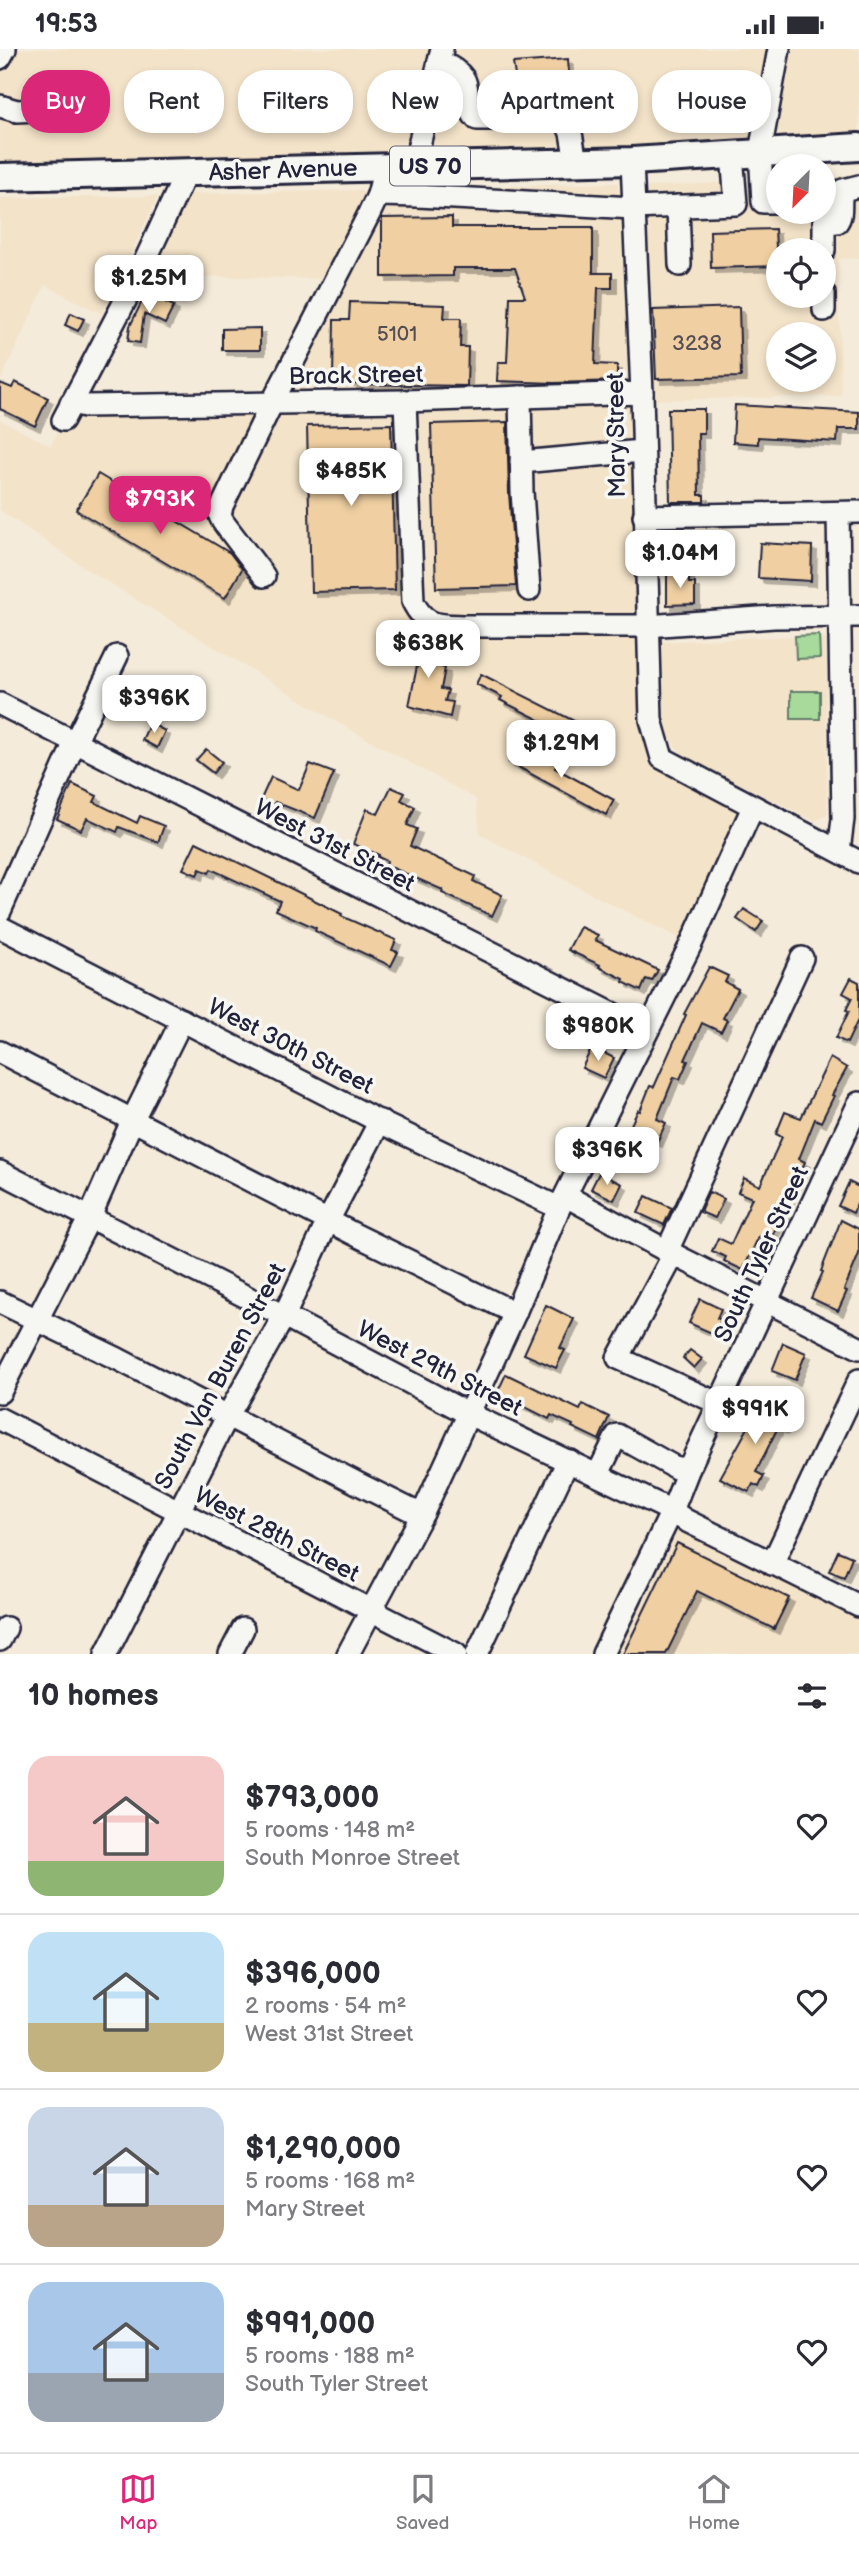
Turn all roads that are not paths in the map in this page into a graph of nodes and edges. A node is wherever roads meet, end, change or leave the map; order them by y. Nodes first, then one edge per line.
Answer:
1 (5, 49) edge
2 (779, 49) edge
3 (440, 55) edge
4 (0, 58) edge
5 (0, 106) edge
6 (21, 111) edge
7 (859, 148) edge
8 (760, 152) junction
9 (732, 154) junction
10 (781, 154) edge
11 (836, 154) edge
12 (632, 161) junction
13 (576, 162) junction
14 (414, 166) junction
15 (385, 167) junction
16 (186, 173) junction
17 (0, 177) edge
18 (766, 179) edge
19 (859, 185) edge
20 (378, 195) junction
21 (418, 196) junction
22 (766, 202) edge
23 (736, 204) junction
24 (678, 206) junction
25 (633, 208) junction
26 (836, 222) edge
27 (680, 265) dead end
28 (642, 393) junction
29 (520, 397) junction
30 (405, 401) junction
31 (272, 403) junction
32 (642, 451) junction
33 (521, 462) junction
34 (848, 512) edge
35 (644, 516) junction
36 (264, 576) dead end
37 (529, 590) dead end
38 (850, 617) edge
39 (647, 626) junction
40 (117, 656) dead end
41 (0, 704) edge
42 (75, 741) junction
43 (850, 761) edge
44 (851, 798) edge
45 (754, 807) junction
46 (839, 851) junction
47 (859, 862) edge
48 (0, 911) edge
49 (0, 927) edge
50 (802, 958) dead end
51 (182, 1020) junction
52 (647, 1031) junction
53 (0, 1052) edge
54 (859, 1103) edge
55 (132, 1121) junction
56 (380, 1121) junction
57 (0, 1172) edge
58 (562, 1202) junction
59 (90, 1217) junction
60 (328, 1221) junction
61 (671, 1253) junction
62 (0, 1302) edge
63 (768, 1302) junction
64 (515, 1313) junction
65 (284, 1316) junction
66 (35, 1320) junction
67 (859, 1348) edge
68 (859, 1380) edge
69 (0, 1392) edge
70 (720, 1404) junction
71 (467, 1413) junction
72 (227, 1417) junction
73 (0, 1419) edge
74 (570, 1461) junction
75 (689, 1468) junction
76 (598, 1474) junction
77 (672, 1511) junction
78 (178, 1513) junction
79 (423, 1513) junction
80 (772, 1564) junction
81 (859, 1606) edge
82 (370, 1611) junction
83 (243, 1629) dead end
84 (106, 1654) edge
85 (230, 1654) edge
86 (348, 1654) edge
87 (456, 1654) edge
88 (477, 1654) edge
89 (603, 1654) edge

1 - 4 street
2 - 8 street
3 - 13 street
3 - 14 street
5 - 6 street
7 - 11 main road, Asher Avenue / US 70
8 - 9 main road, Asher Avenue / US 70
8 - 10 main road, Asher Avenue / US 70
8 - 18 street
9 - 12 main road, Asher Avenue / US 70
9 - 23 street
12 - 13 main road, Asher Avenue / US 70
12 - 25 street, Mary Street
13 - 14 main road, Asher Avenue / US 70
14 - 15 main road, Asher Avenue / US 70
14 - 21 street
15 - 16 main road, Asher Avenue / US 70
15 - 20 street
16 - 17 main road, Asher Avenue / US 70
16 - 31 street, Brack Street
19 - 26 street
20 - 21 street
20 - 31 street
21 - 25 street
22 - 23 street
23 - 24 street
24 - 25 street
24 - 27 street
25 - 28 street, Mary Street
28 - 29 street, Brack Street
28 - 32 street, Mary Street
29 - 30 street, Brack Street
29 - 33 street
30 - 31 street, Brack Street
30 - 39 street
31 - 36 street
32 - 33 street
32 - 35 street, Mary Street
33 - 37 street
34 - 35 street
34 - 38 street
35 - 39 street, Mary Street
38 - 39 street
38 - 43 street
39 - 45 street, Mary Street
40 - 42 street
41 - 42 street, West 31st Street
42 - 48 street
42 - 52 street, West 31st Street
43 - 44 street
44 - 46 street
45 - 46 street
45 - 52 street
46 - 47 street
49 - 51 street, West 30th Street
50 - 61 street
51 - 55 street
51 - 56 street, West 30th Street
52 - 58 street
53 - 55 street
54 - 63 street, South Tyler Street
55 - 59 street
55 - 60 street
56 - 58 street, West 30th Street
56 - 60 street, South Van Buren Street
57 - 59 street, West 29th Street
58 - 61 street, West 30th Street
58 - 64 street
59 - 65 street, West 29th Street
59 - 66 street
60 - 64 street
60 - 65 street, South Van Buren Street
61 - 63 street, West 30th Street
61 - 70 street
62 - 66 street
63 - 67 street, West 30th Street
63 - 70 street, South Tyler Street
64 - 71 street
65 - 71 street, West 29th Street
65 - 72 street, South Van Buren Street
66 - 69 street
66 - 72 street
68 - 80 street
70 - 75 street, South Tyler Street
71 - 74 street, West 29th Street
71 - 79 street
72 - 78 street, South Van Buren Street
72 - 79 street
73 - 78 street, West 28th Street
74 - 76 street, West 29th Street
74 - 88 street
75 - 76 street
75 - 77 street, South Tyler Street
76 - 77 street, West 29th Street
77 - 80 street, West 29th Street
77 - 89 street, South Tyler Street
78 - 82 street, West 28th Street
78 - 84 street, South Van Buren Street
79 - 82 street
80 - 81 street, West 29th Street
82 - 86 street
82 - 87 street, West 28th Street
83 - 85 street

